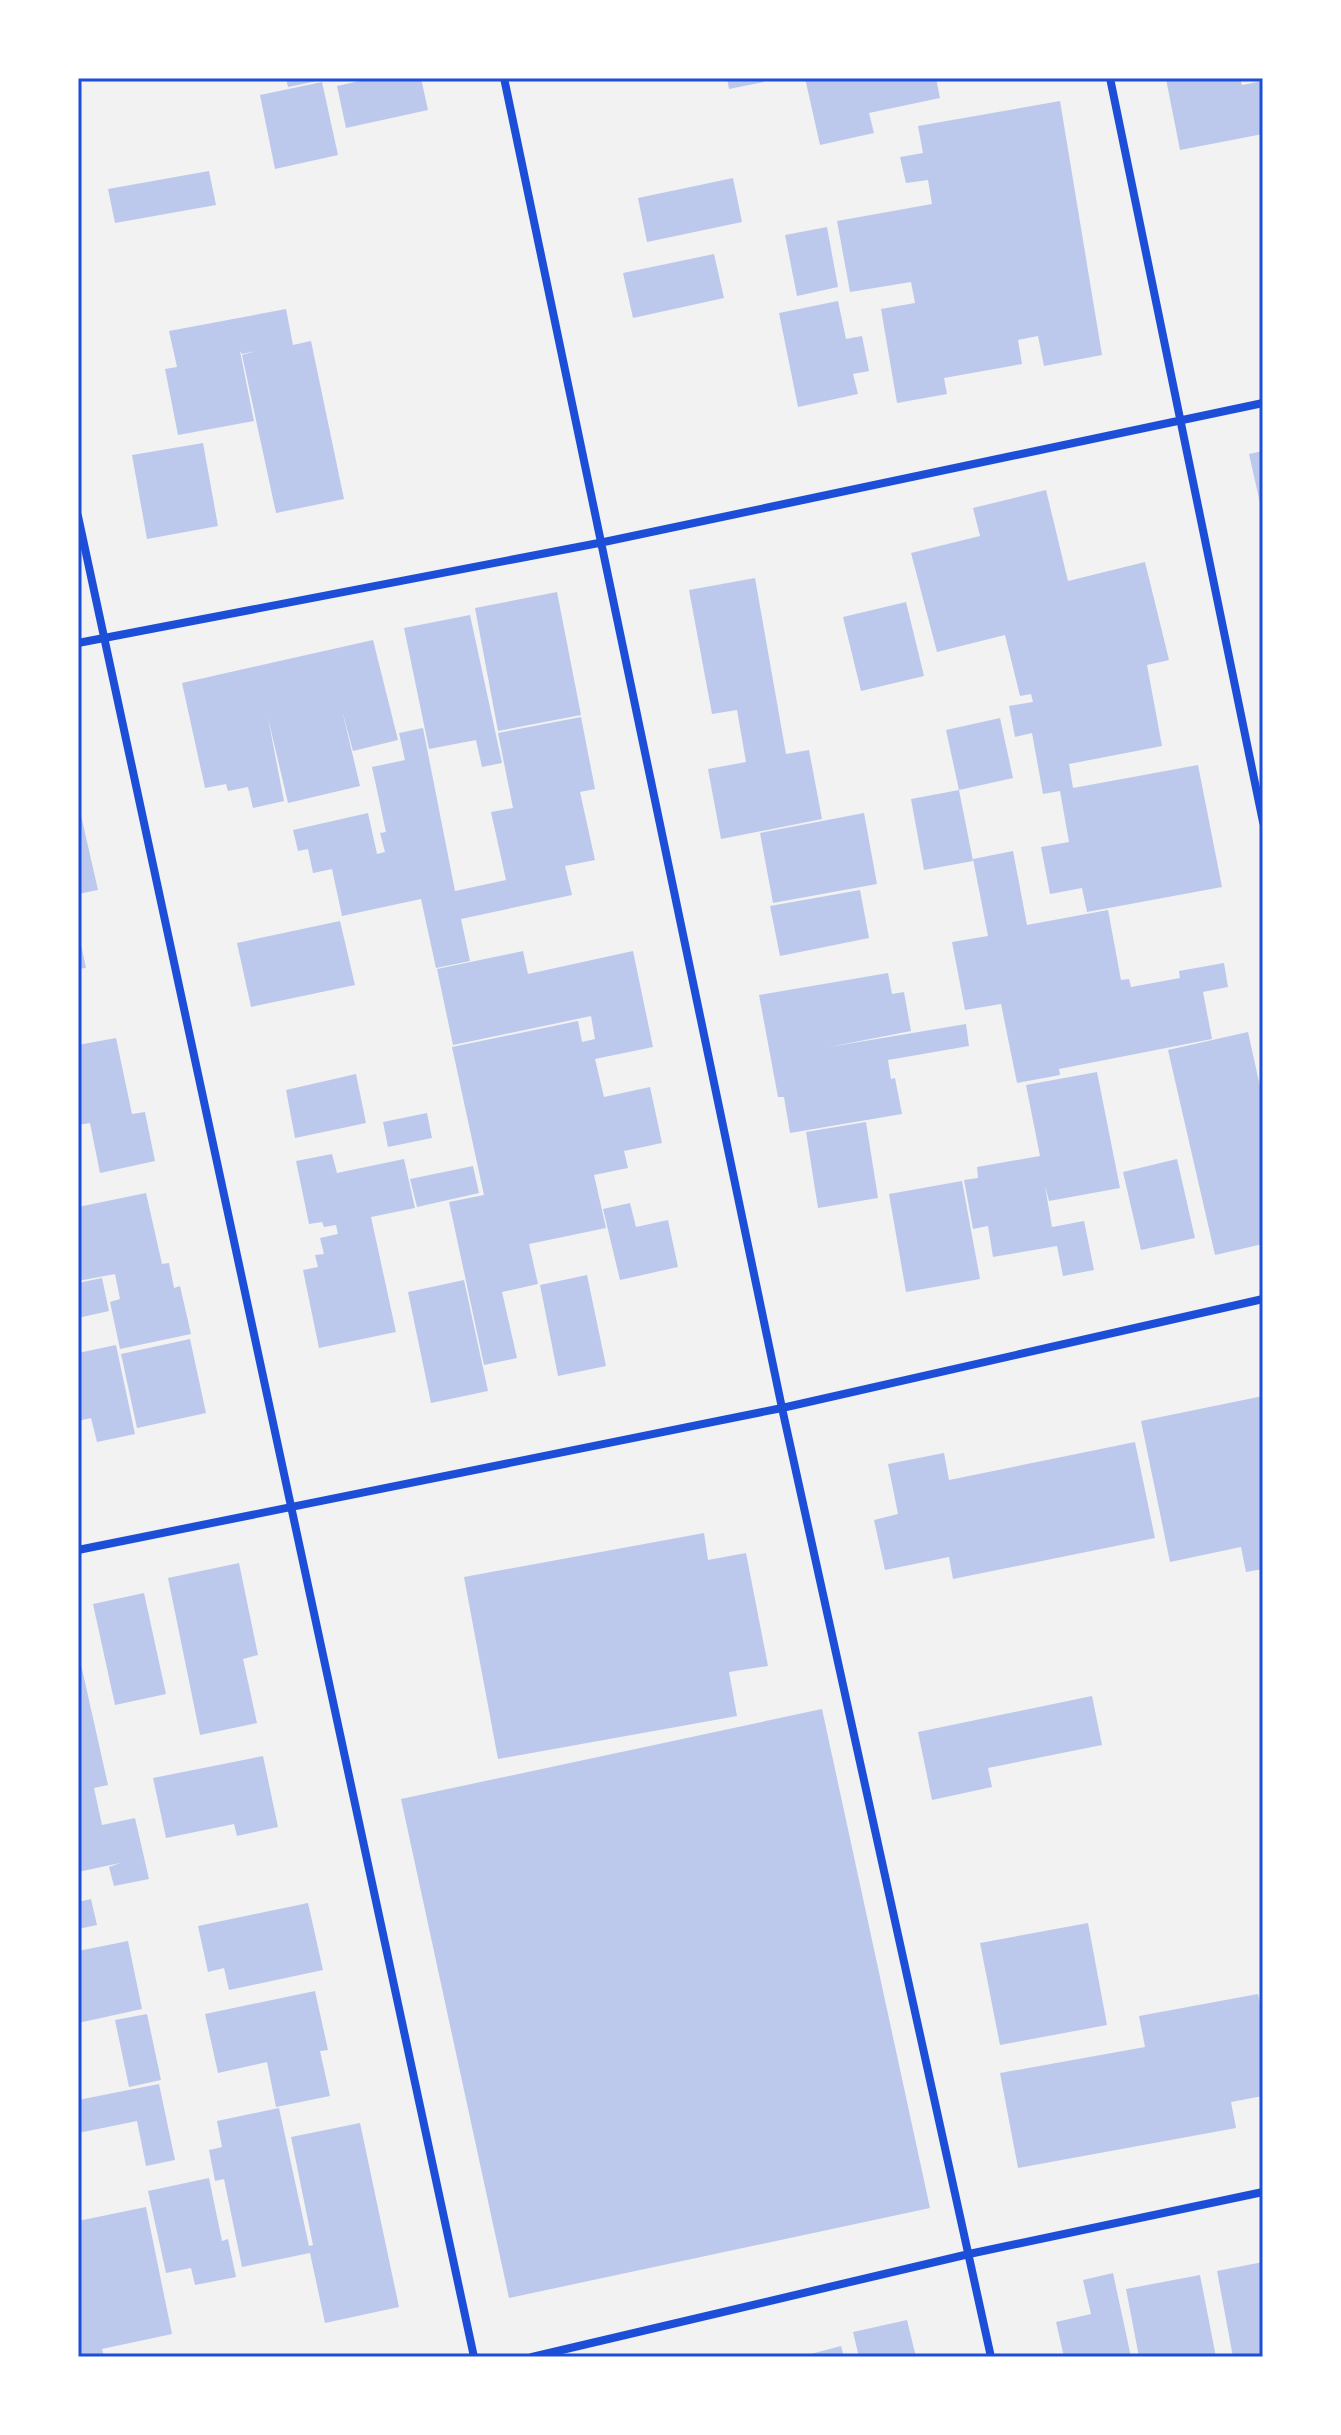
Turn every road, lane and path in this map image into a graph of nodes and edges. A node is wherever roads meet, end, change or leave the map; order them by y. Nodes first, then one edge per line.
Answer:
1 (504, 78) edge
2 (1110, 78) edge
3 (1263, 403) edge
4 (1182, 421) junction
5 (78, 516) edge
6 (604, 542) junction
7 (104, 637) junction
8 (78, 643) edge
9 (1263, 822) edge
10 (1263, 1299) edge
11 (782, 1408) junction
12 (290, 1505) junction
13 (78, 1550) edge
14 (1263, 2192) edge
15 (969, 2254) junction
16 (474, 2357) edge
17 (532, 2357) edge
18 (991, 2357) edge

1 - 6 street
2 - 4 street
3 - 4 street
4 - 6 street
4 - 9 street
5 - 7 street
6 - 7 street
6 - 11 street
7 - 8 street
7 - 12 street
10 - 11 street
11 - 12 street
11 - 15 street
12 - 13 street
12 - 16 street
14 - 15 street
15 - 17 street
15 - 18 street

